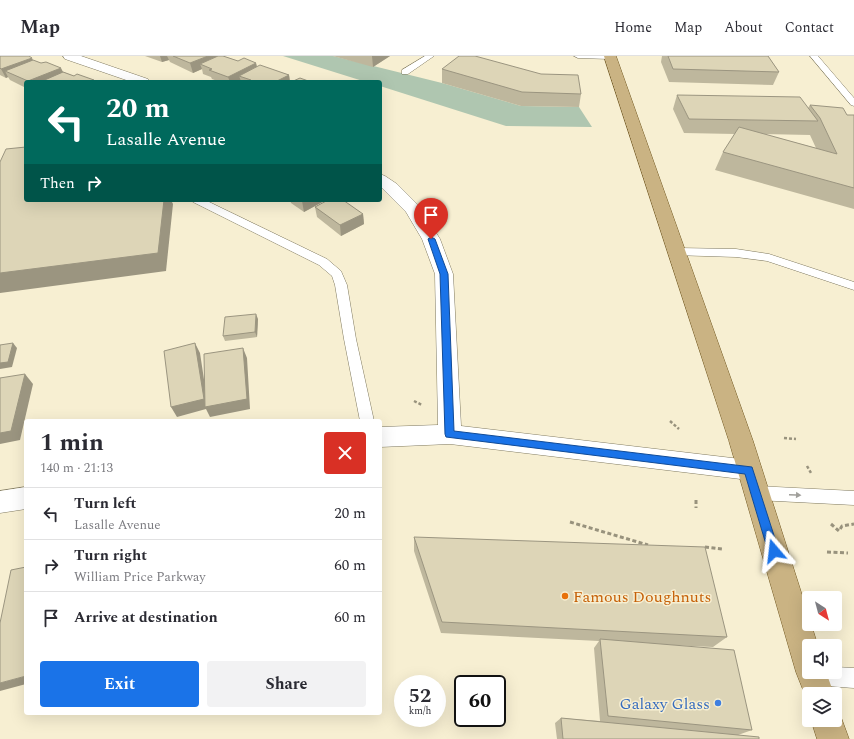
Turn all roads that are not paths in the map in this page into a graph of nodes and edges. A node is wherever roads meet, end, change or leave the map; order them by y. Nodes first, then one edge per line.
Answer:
1 (69, 56) edge
2 (430, 56) edge
3 (578, 56) edge
4 (610, 56) edge
5 (814, 56) edge
6 (404, 72) dead end
7 (138, 80) edge
8 (854, 104) edge
9 (382, 180) edge
10 (201, 202) edge
11 (677, 252) junction
12 (854, 286) edge
13 (367, 419) edge
14 (450, 434) junction
15 (382, 438) edge
16 (749, 470) junction
17 (756, 493) junction
18 (24, 498) edge
19 (854, 498) edge
20 (0, 502) edge
21 (802, 641) edge
22 (842, 677) edge
23 (854, 678) edge
24 (829, 727) edge
25 (833, 739) edge

1 - 7 street
2 - 6 lane
3 - 4 lane
4 - 11 main road
5 - 8 lane
9 - 14 street
10 - 13 lane
11 - 12 lane
11 - 16 main road
14 - 15 street
14 - 16 street
16 - 17 main road
17 -> 19 lane
17 - 21 main road
18 - 20 street
22 - 23 lane
24 - 25 main road

